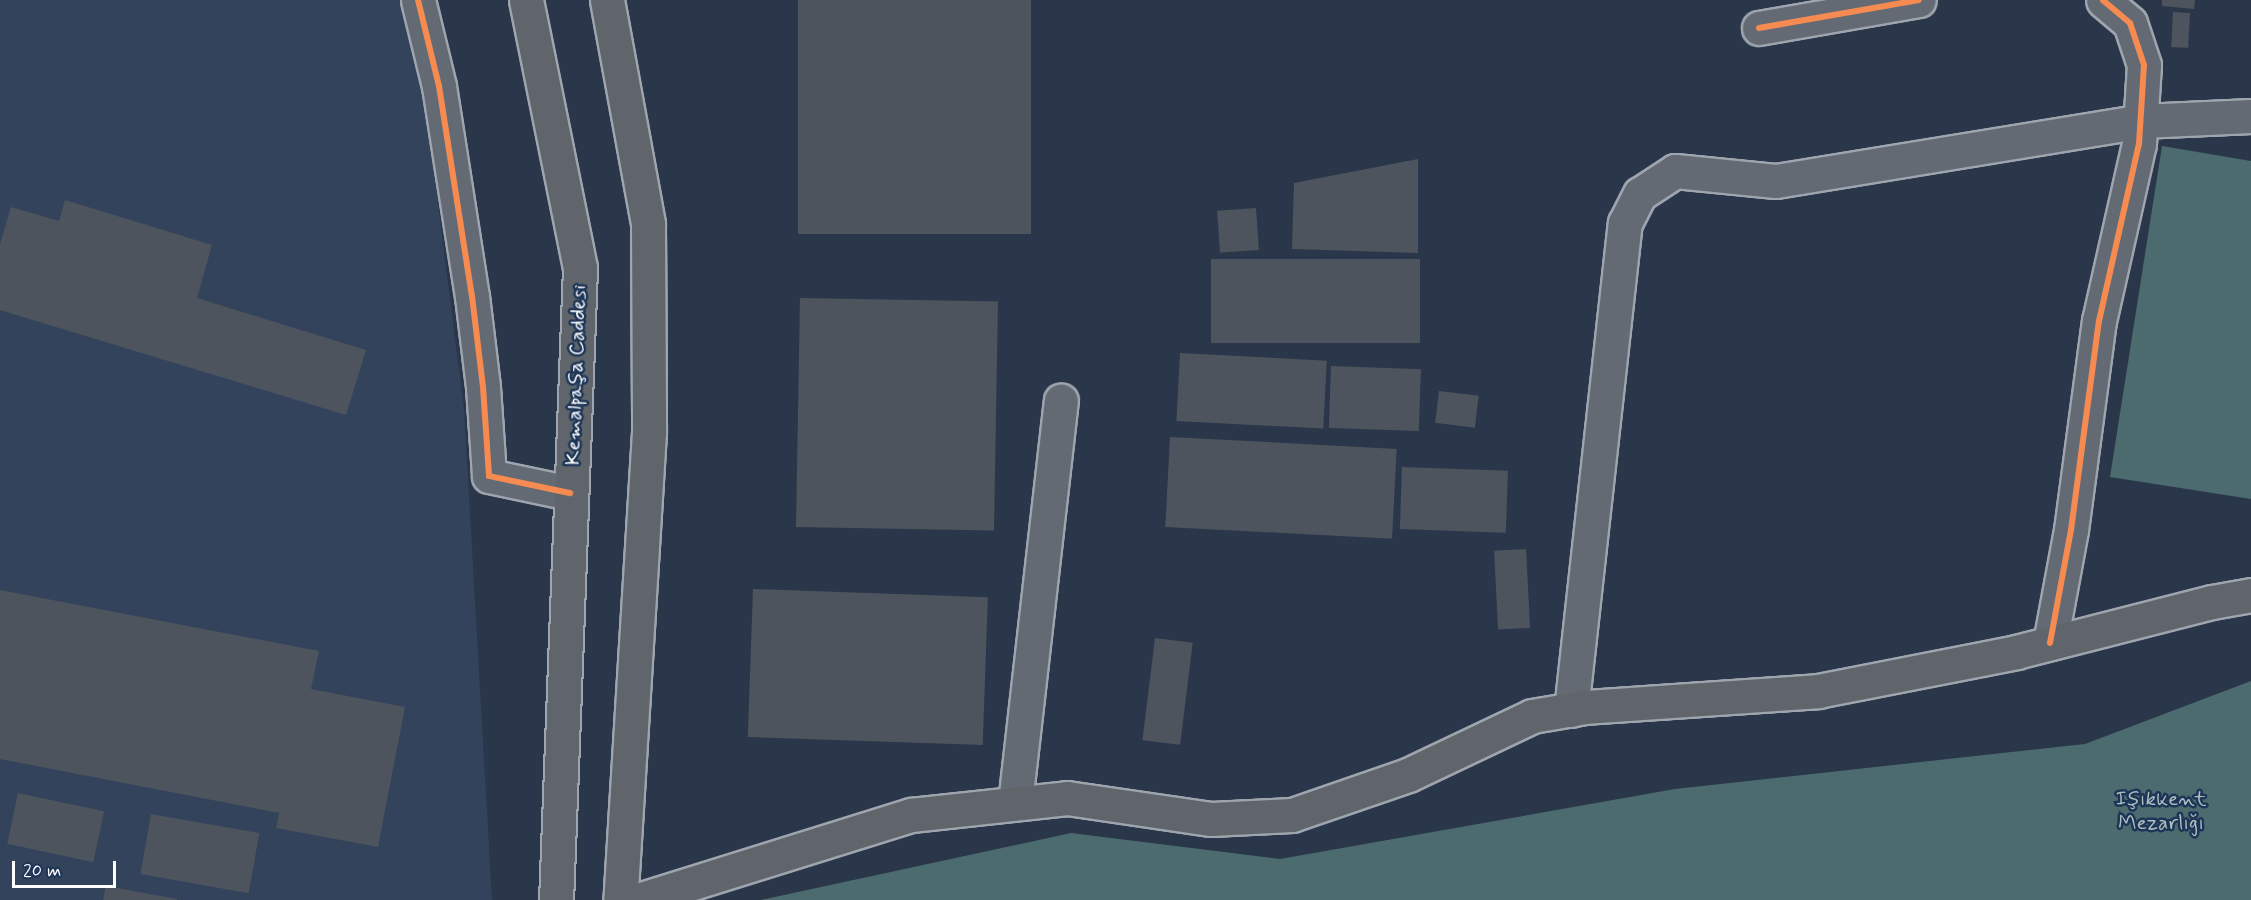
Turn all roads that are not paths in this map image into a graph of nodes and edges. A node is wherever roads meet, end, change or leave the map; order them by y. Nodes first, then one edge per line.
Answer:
1 (418, 0) edge
2 (526, 0) edge
3 (607, 0) edge
4 (1919, 0) edge
5 (2103, 0) edge
6 (1759, 28) dead end
7 (2251, 116) edge
8 (2141, 121) junction
9 (1061, 401) dead end
10 (570, 493) junction
11 (2251, 595) edge
12 (2050, 643) junction
13 (1571, 710) junction
14 (1015, 804) junction
15 (556, 900) edge
16 (620, 900) edge
17 (638, 900) edge

1 - 10 street
2 - 10 main road, Kemalpaşa Caddesi
3 - 16 main road
4 - 6 street
5 - 8 street
7 - 8 street
8 - 12 street
8 - 13 street
9 - 14 street
10 - 15 main road, Kemalpaşa Caddesi
11 - 12 main road
12 - 13 main road
13 - 14 main road
14 - 17 main road

